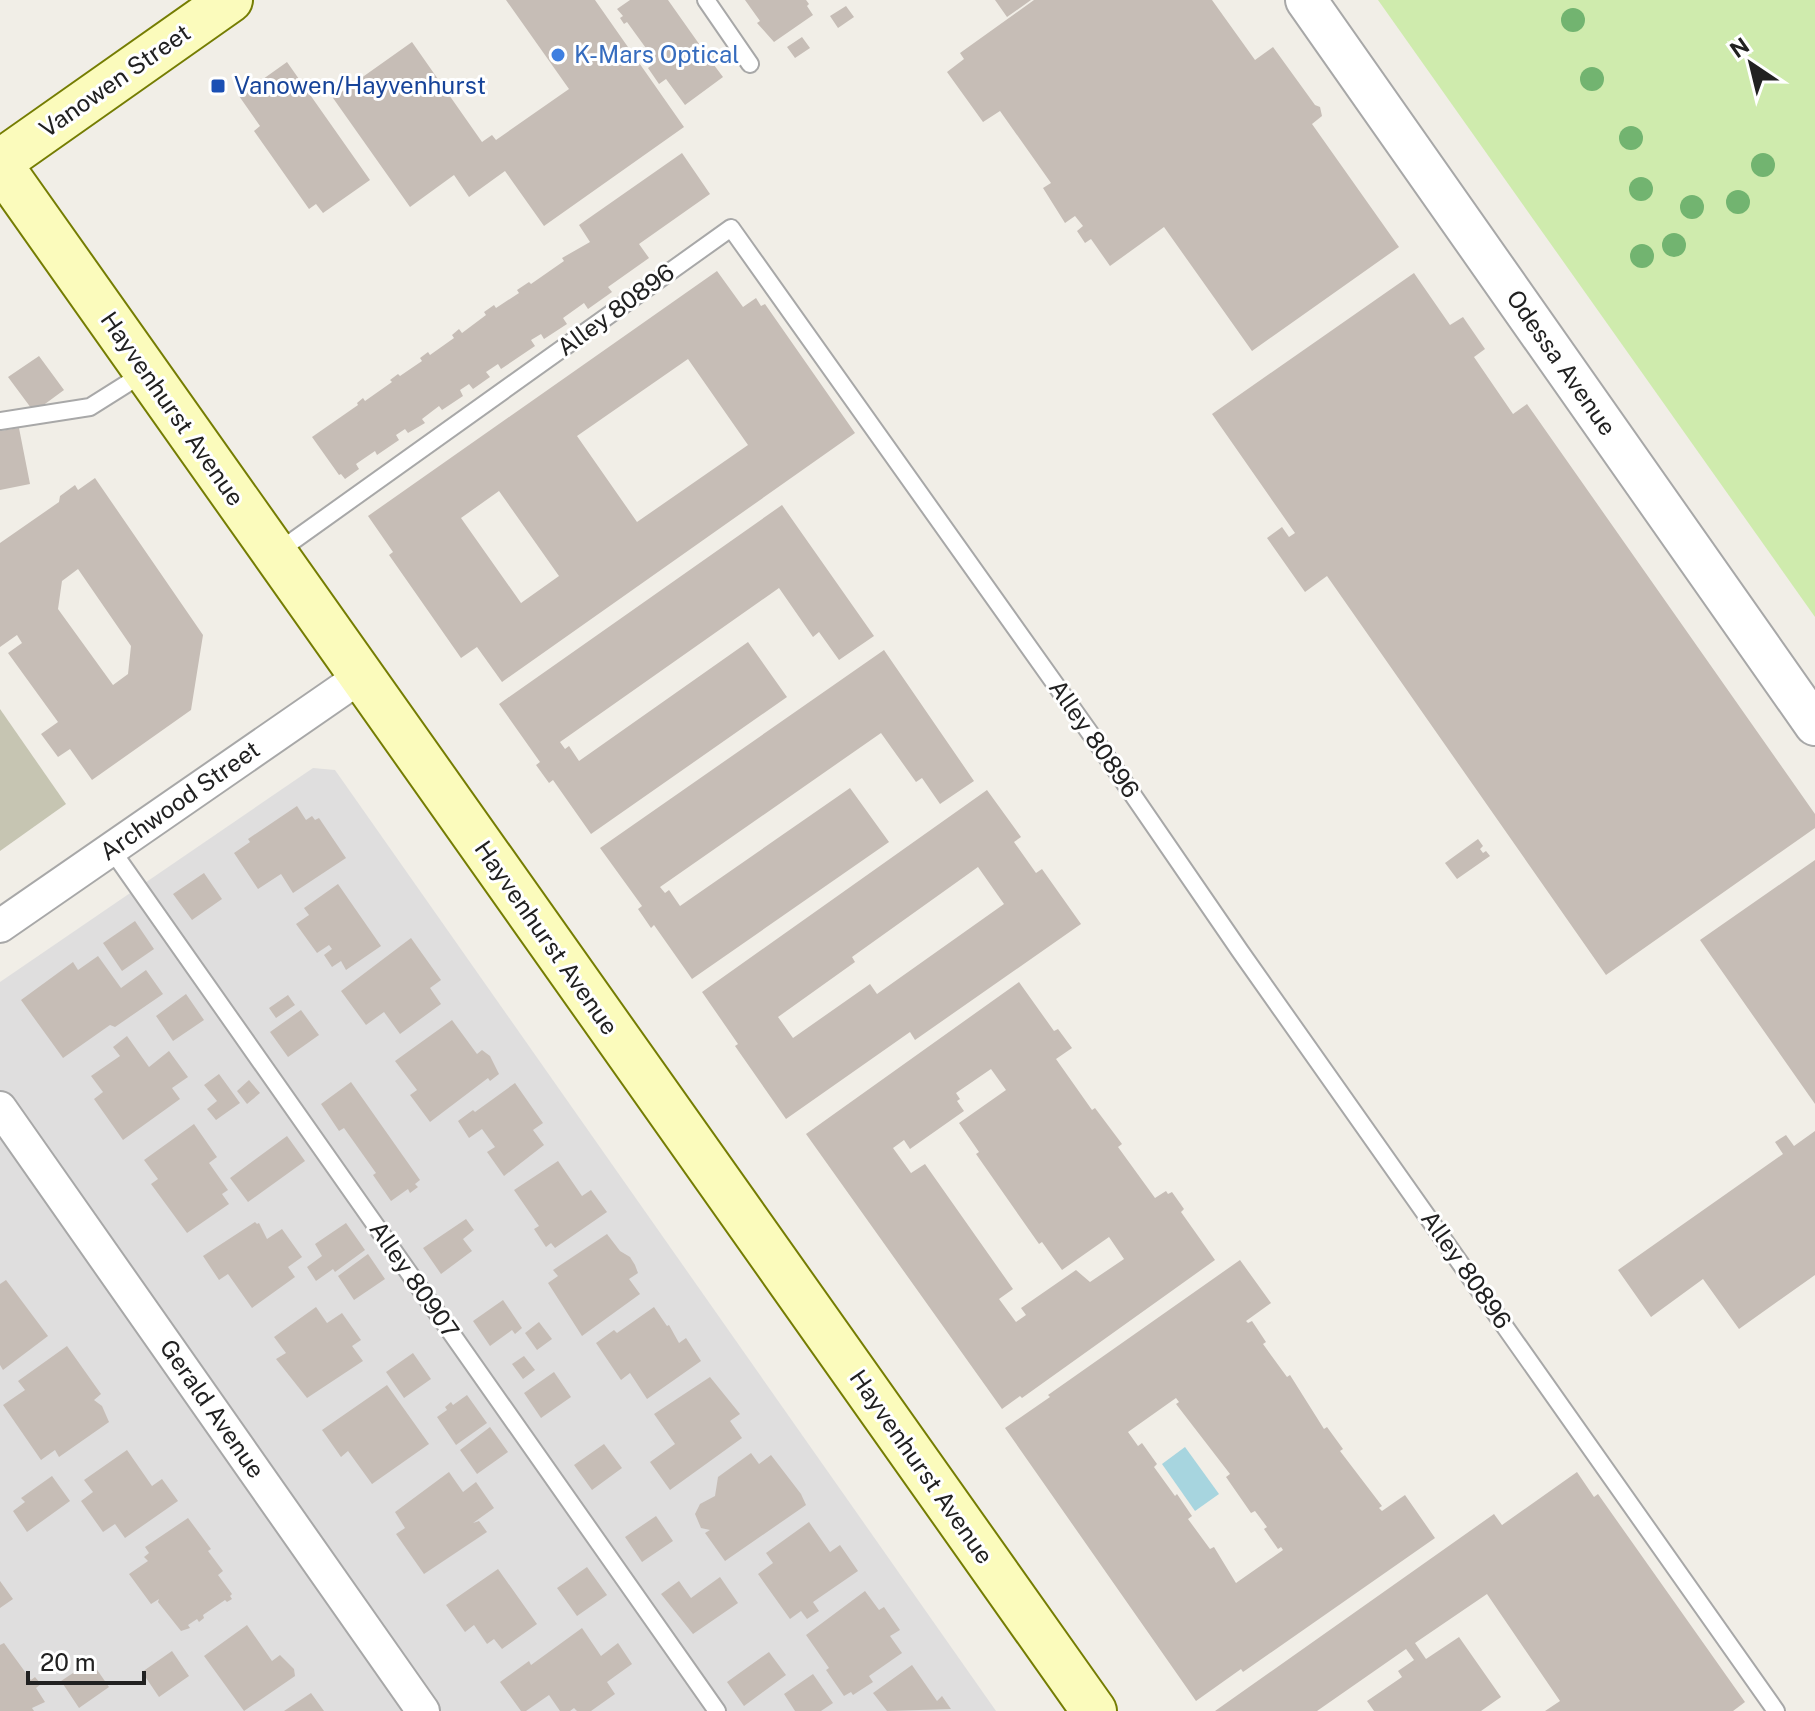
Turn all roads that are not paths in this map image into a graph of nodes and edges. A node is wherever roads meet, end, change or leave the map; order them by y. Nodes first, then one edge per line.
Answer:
1 (230, 0) edge
2 (706, 0) edge
3 (1306, 0) edge
4 (750, 64) dead end
5 (0, 163) edge
6 (146, 372) junction
7 (0, 421) edge
8 (275, 554) junction
9 (360, 677) junction
10 (1815, 725) edge
11 (111, 849) junction
12 (0, 926) edge
13 (0, 1108) edge
14 (423, 1711) edge
15 (717, 1711) edge
16 (1094, 1711) edge
17 (1776, 1711) edge

1 - 5 main road, Vanowen Street
2 - 4 lane
3 - 10 street, Odessa Avenue
5 - 6 main road, Hayvenhurst Avenue
6 - 7 lane
6 - 8 main road, Hayvenhurst Avenue
8 - 9 main road, Hayvenhurst Avenue
8 - 17 lane, Alley 80896
9 - 11 street, Archwood Street
9 - 16 main road, Hayvenhurst Avenue
11 - 12 street, Archwood Street
11 - 15 lane, Alley 80907
13 - 14 street, Gerald Avenue

